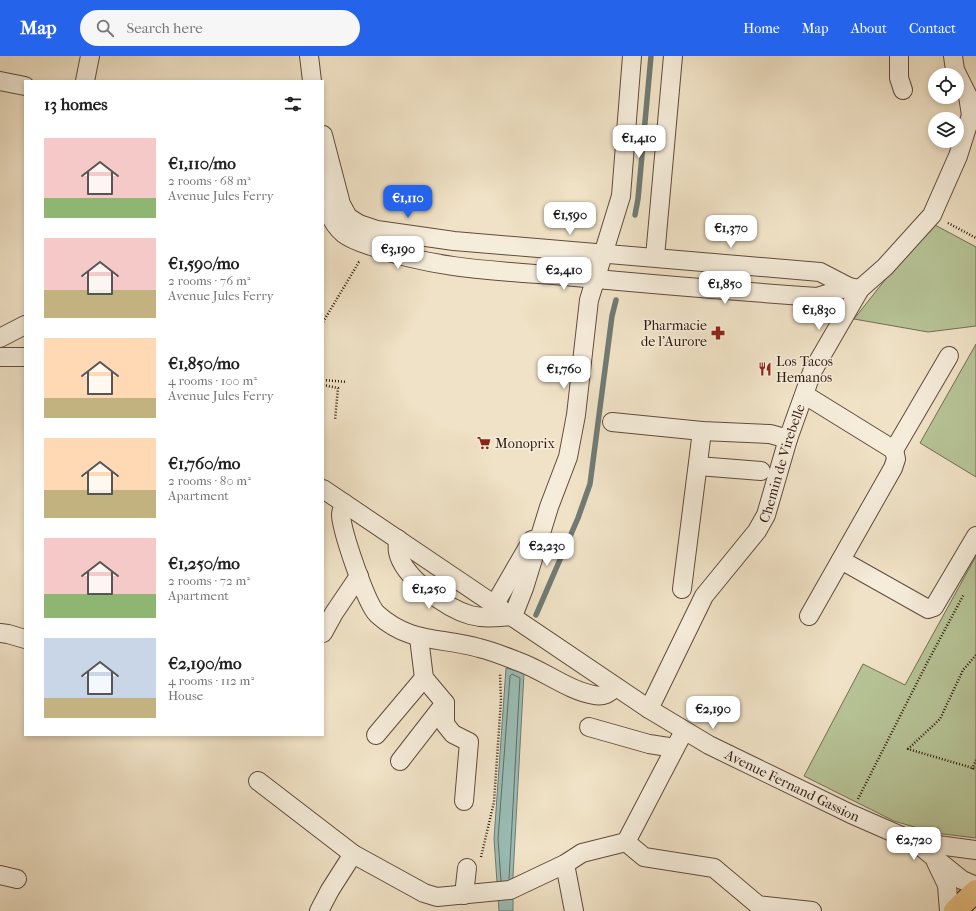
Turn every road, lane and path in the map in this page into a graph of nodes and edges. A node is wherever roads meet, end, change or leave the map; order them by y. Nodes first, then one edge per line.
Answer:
1 (90, 56) edge
2 (309, 56) edge
3 (632, 56) edge
4 (673, 56) edge
5 (899, 56) edge
6 (954, 63) edge
7 (85, 80) edge
8 (312, 80) edge
9 (0, 81) edge
10 (24, 86) edge
11 (903, 90) dead end
12 (324, 139) edge
13 (324, 188) edge
14 (943, 221) dead end
15 (976, 238) edge
16 (602, 254) junction
17 (655, 257) junction
18 (359, 262) dead end
19 (595, 279) junction
20 (855, 288) junction
21 (324, 320) edge
22 (24, 326) edge
23 (0, 338) edge
24 (949, 356) dead end
25 (0, 357) edge
26 (24, 357) edge
27 (324, 380) edge
28 (347, 382) dead end
29 (324, 385) edge
30 (805, 395) junction
31 (335, 420) dead end
32 (612, 422) dead end
33 (702, 431) junction
34 (788, 439) junction
35 (894, 450) junction
36 (698, 466) junction
37 (761, 471) dead end
38 (324, 490) edge
39 (344, 503) junction
40 (549, 507) junction
41 (976, 536) edge
42 (398, 539) junction
43 (841, 560) junction
44 (359, 576) junction
45 (682, 589) dead end
46 (965, 594) dead end
47 (495, 604) junction
48 (513, 616) junction
49 (809, 616) dead end
50 (324, 631) edge
51 (0, 633) edge
52 (419, 638) junction
53 (24, 639) edge
54 (500, 655) junction
55 (976, 655) edge
56 (424, 678) junction
57 (616, 687) junction
58 (445, 703) junction
59 (649, 709) junction
60 (589, 726) dead end
61 (684, 731) junction
62 (376, 735) dead end
63 (675, 748) junction
64 (400, 760) dead end
65 (976, 760) edge
66 (971, 769) junction
67 (976, 769) edge
68 (258, 782) dead end
69 (464, 801) dead end
70 (851, 814) junction
71 (626, 842) junction
72 (915, 842) junction
73 (976, 850) edge
74 (353, 854) junction
75 (933, 858) junction
76 (565, 864) junction
77 (466, 868) joint
78 (976, 886) edge
79 (976, 891) edge
80 (453, 901) edge
81 (319, 911) edge
82 (574, 911) edge
83 (812, 911) edge
84 (949, 911) edge
85 (955, 911) edge

1 - 7 street
2 - 8 street
3 - 16 street
4 - 17 street
5 - 11 street
6 - 20 street, Chemin de Virebelle
9 - 10 street
12 - 16 street
13 - 19 street
14 - 15 path
16 - 17 street
16 - 19 street
17 - 20 street
18 - 21 path
19 - 20 street
19 - 40 street
20 - 30 street, Chemin de Virebelle
22 - 23 street
24 - 35 street
25 - 26 street
27 - 28 path
29 - 31 path
30 - 34 street, Chemin de Virebelle
30 - 35 street
32 - 33 street
33 - 34 street
33 - 36 street
34 - 59 street, Chemin de Virebelle
35 - 43 street
36 - 37 street
36 - 45 street
38 - 39 street, Avenue Fernand Gassion
39 - 42 street, Avenue Fernand Gassion
39 - 44 street
40 - 47 street
40 - 48 street
41 - 43 street
42 - 47 street, Avenue Fernand Gassion
42 - 48 street
43 - 49 street
44 - 50 street
44 - 52 street
46 - 70 path
47 - 48 street, Avenue Fernand Gassion
48 - 57 street, Avenue Fernand Gassion
51 - 53 street
52 - 54 street
52 - 56 street
54 - 57 street
54 - 77 path
55 - 66 path
56 - 58 street
56 - 62 street
57 - 59 street, Avenue Fernand Gassion
58 - 64 street
58 - 69 street
59 - 61 street, Avenue Fernand Gassion
60 - 63 street
61 - 63 street
61 - 70 street, Avenue Fernand Gassion
63 - 71 street
65 - 66 path
66 - 67 path
68 - 74 street
70 - 72 street, Avenue Fernand Gassion
71 - 76 street
71 - 83 street
72 - 73 street, Avenue Fernand Gassion
72 - 75 street, Avenue Fernand Gassion
74 - 80 street
74 - 81 street
75 - 78 street, Avenue Fernand Gassion
75 - 84 street, Avenue Fernand Gassion
76 - 80 street
76 - 82 street
77 - 80 street
79 - 85 main road

